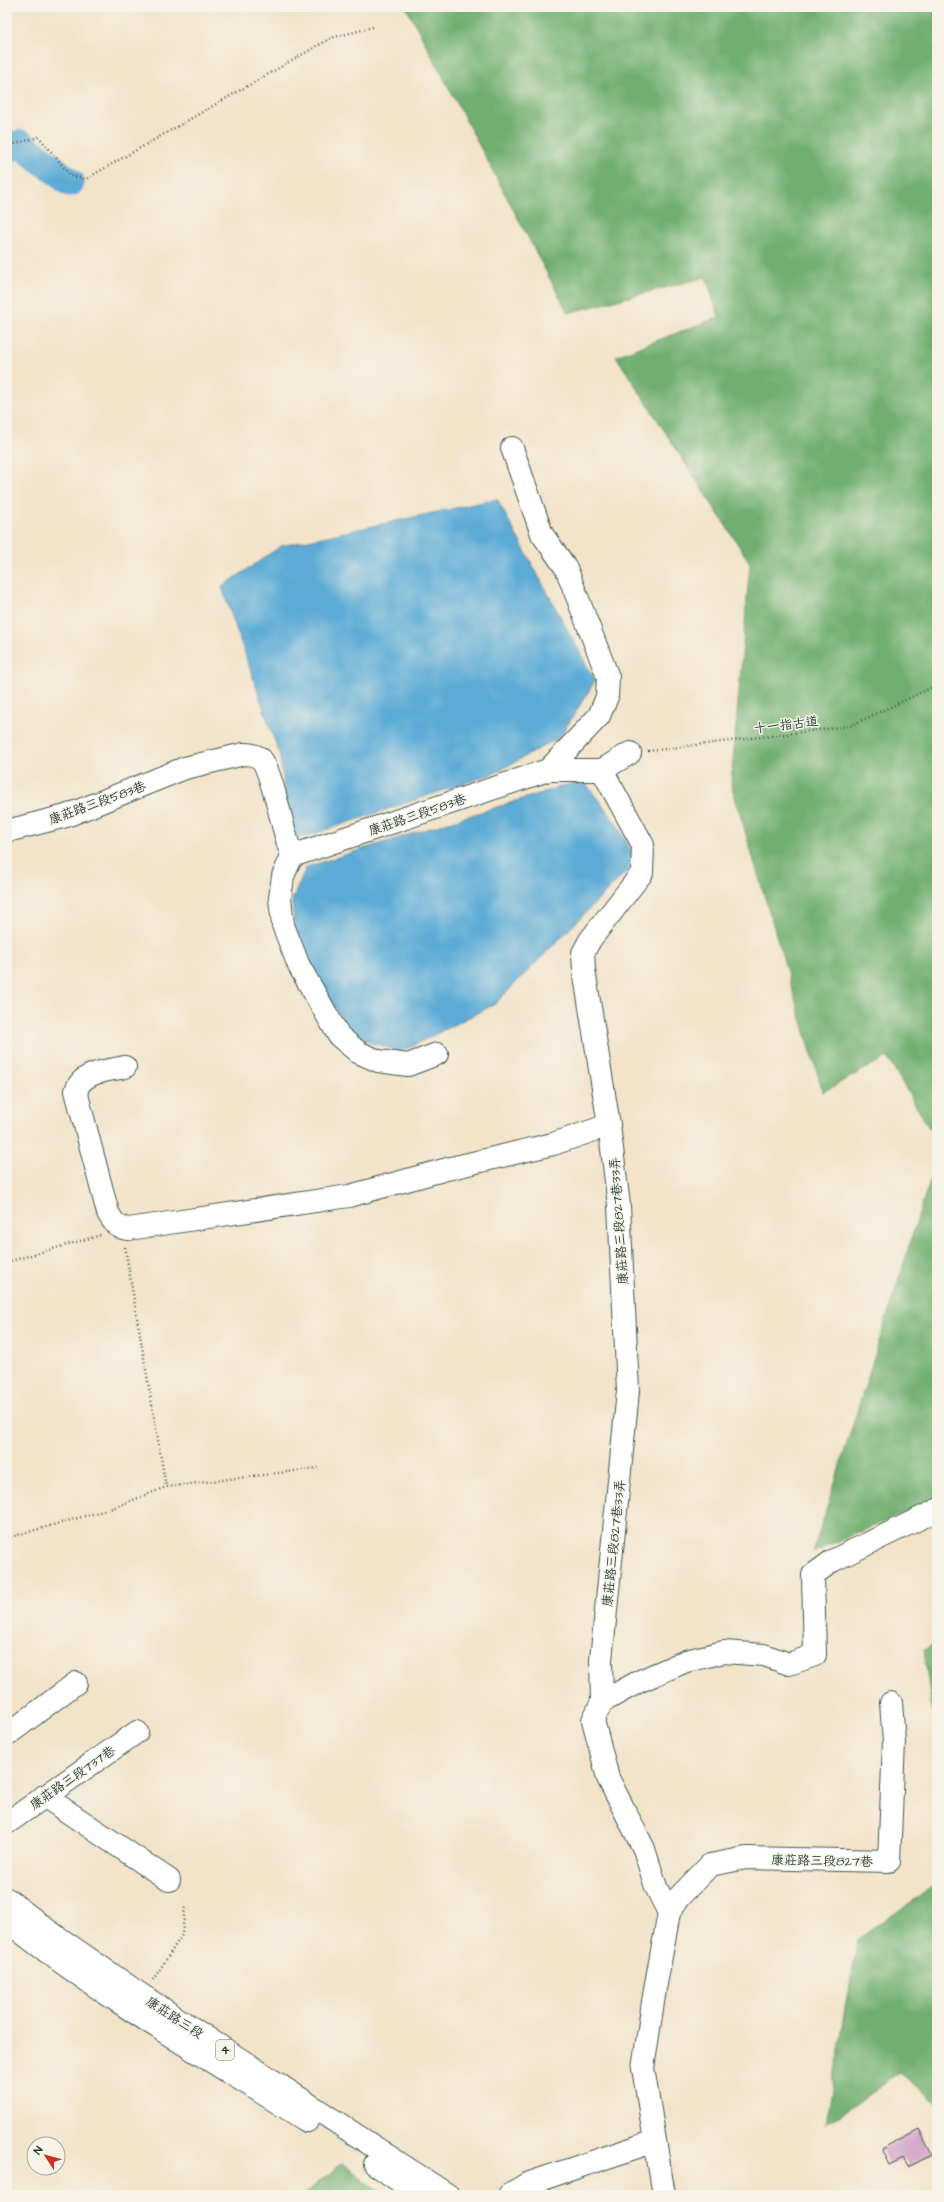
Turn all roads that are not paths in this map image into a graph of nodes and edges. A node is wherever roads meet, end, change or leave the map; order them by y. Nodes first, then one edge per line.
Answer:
1 (512, 448) dead end
2 (630, 753) road end
3 (548, 770) junction
4 (602, 770) junction
5 (7, 831) edge
6 (292, 856) junction
7 (437, 1054) dead end
8 (125, 1067) dead end
9 (609, 1125) junction
10 (937, 1510) edge
11 (76, 1683) dead end
12 (602, 1702) junction
13 (891, 1703) dead end
14 (137, 1732) dead end
15 (7, 1735) edge
16 (44, 1796) junction
17 (7, 1823) edge
18 (169, 1880) dead end
19 (7, 1899) edge
20 (669, 1913) junction
21 (7, 1921) edge
22 (654, 2141) junction
23 (419, 2195) edge
24 (448, 2195) edge
25 (509, 2195) edge
26 (664, 2195) edge

1 - 3 main road, 康莊路三段583巷
2 - 4 main road
3 - 4 main road
3 - 6 main road, 康莊路三段583巷
4 - 9 main road, 康莊路三段827巷33弄
5 - 6 main road, 康莊路三段583巷
6 - 7 main road
8 - 9 main road
9 - 12 main road, 康莊路三段827巷33弄
10 - 12 main road
11 - 15 main road
12 - 20 main road
13 - 20 main road, 康莊路三段827巷
14 - 16 main road, 康莊路三段737巷
16 - 17 main road, 康莊路三段737巷
16 - 18 main road
19 - 24 main road, 康莊路三段 / 4
20 - 22 main road, 康莊路三段827巷
21 - 23 main road, 康莊路三段 / 4
22 - 25 main road
22 - 26 main road, 康莊路三段827巷

